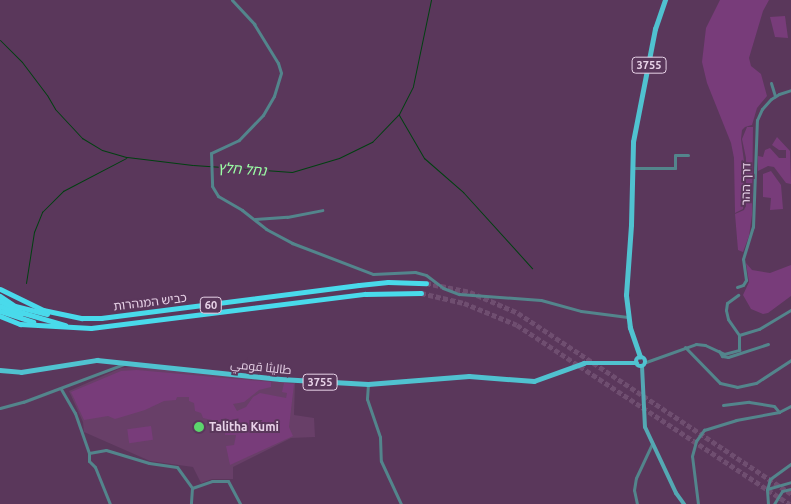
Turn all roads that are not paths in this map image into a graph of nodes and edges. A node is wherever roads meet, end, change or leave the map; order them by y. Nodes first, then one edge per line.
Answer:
1 (232, 0) edge
2 (664, 0) edge
3 (771, 82) dead end
4 (791, 90) edge
5 (775, 97) junction
6 (688, 155) dead end
7 (632, 168) junction
8 (322, 210) dead end
9 (255, 219) junction
10 (426, 283) tunnel mouth
11 (737, 287) dead end
12 (421, 293) tunnel mouth
13 (738, 295) dead end
14 (0, 296) edge
15 (0, 306) edge
16 (791, 310) edge
17 (0, 311) edge
18 (0, 316) edge
19 (628, 317) junction
20 (58, 327) junction
21 (70, 327) junction
22 (739, 335) junction
23 (768, 344) dead end
24 (685, 347) junction
25 (718, 350) junction
26 (638, 360) junction
27 (791, 360) edge
28 (128, 362) junction
29 (646, 362) junction
30 (642, 366) junction
31 (0, 370) edge
32 (368, 384) junction
33 (61, 388) junction
34 (722, 404) dead end
35 (791, 406) edge
36 (0, 408) edge
37 (778, 412) junction
38 (652, 444) junction
39 (89, 453) junction
40 (791, 464) edge
41 (791, 482) edge
42 (192, 488) junction
43 (767, 489) junction
44 (791, 489) edge
45 (110, 504) edge
46 (191, 504) edge
47 (240, 504) edge
48 (401, 504) edge
49 (637, 504) edge
50 (684, 504) edge
51 (698, 504) edge
52 (768, 504) edge
53 (774, 504) edge

1 - 9 street
2 - 7 main road, 3755
3 - 5 street
4 - 5 street, דרך ההר
5 - 11 street, דרך ההר
6 - 7 street
7 - 19 main road, 3755
8 - 9 street
9 - 19 street
10 - 14 highway, כביש המנהרות / 60
12 - 21 highway, כביש המנהרות / 60
13 - 22 street
14 - 21 highway, 60
15 - 21 highway, 60
16 - 22 street
17 - 20 highway, 60
18 - 20 highway, 60
19 - 26 main road, 3755
20 - 21 highway, 60
22 - 25 street
23 - 25 street
24 - 25 street
24 - 27 street
24 - 29 street
26 - 29 main road
26 - 30 main road
26 - 32 main road, طاليثا قومي / 3755
28 - 31 main road, طاليثا قومي / 3755
28 - 32 main road, طاليثا قومي / 3755
28 - 33 street
29 - 30 main road
30 - 38 street
32 - 48 street
33 - 36 street
33 - 39 street
34 - 37 street
35 - 37 street
37 - 51 street
38 - 49 street
38 - 50 street
39 - 42 street
39 - 45 street
40 - 43 street
41 - 43 street
42 - 46 street
42 - 47 street
43 - 52 street
44 - 53 street

